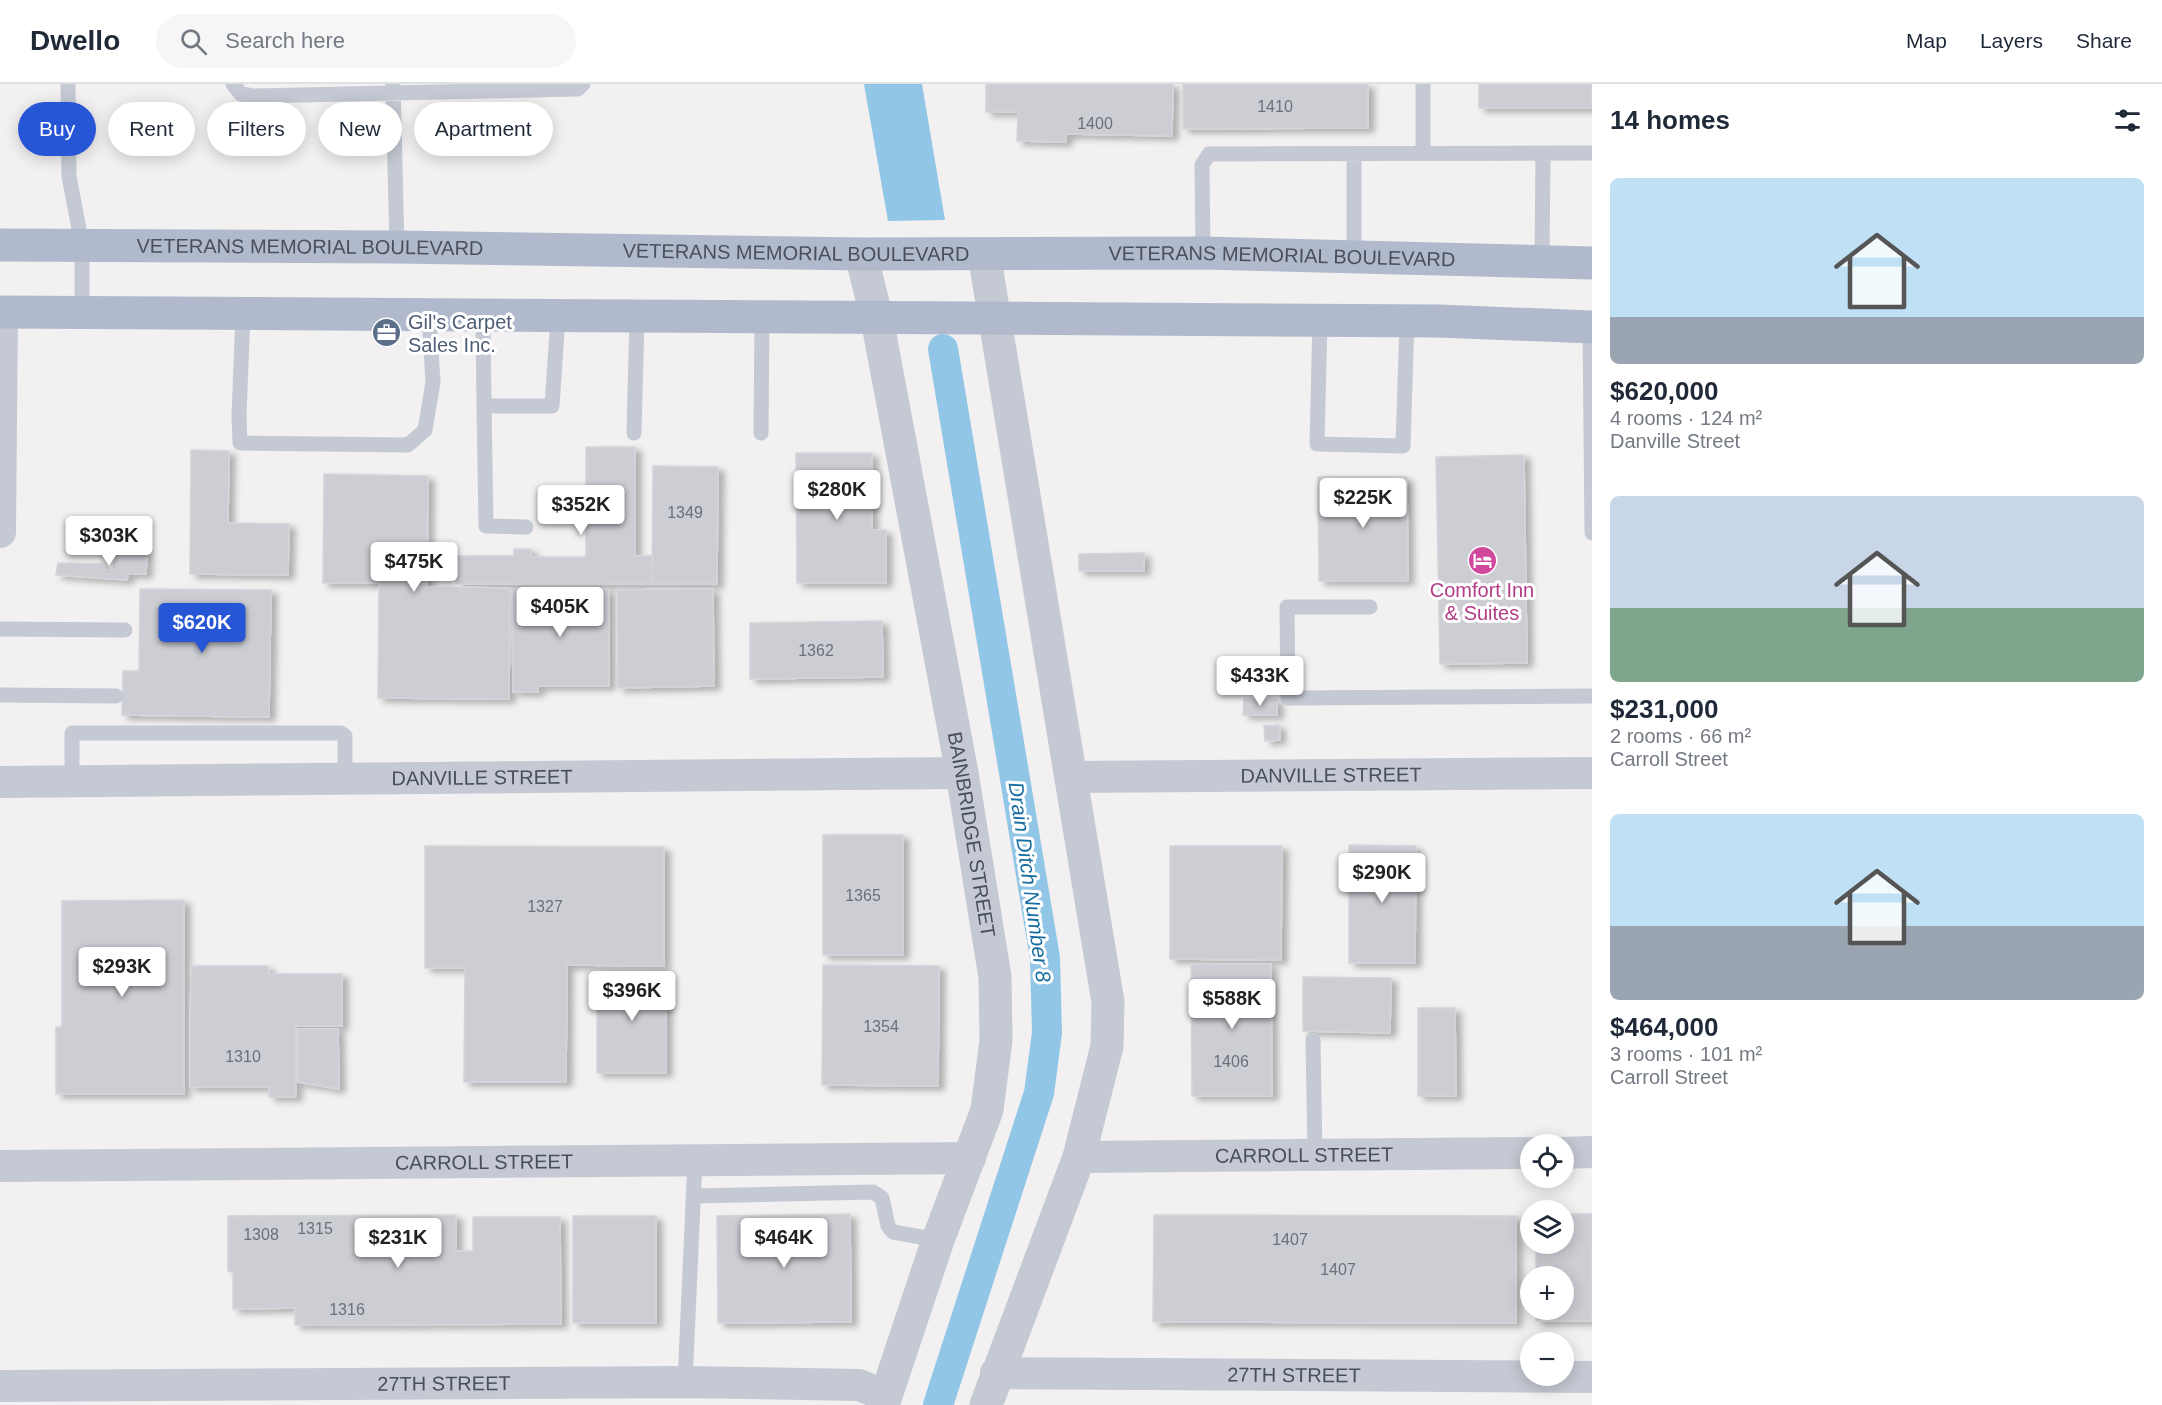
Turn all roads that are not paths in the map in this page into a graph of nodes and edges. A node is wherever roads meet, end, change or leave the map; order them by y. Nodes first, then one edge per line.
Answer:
1 (68, 84) edge
2 (233, 84) edge
3 (583, 84) edge
4 (1423, 84) edge
5 (393, 88) edge
6 (1423, 152) junction
7 (1354, 153) junction
8 (1542, 153) junction
9 (1592, 153) edge
10 (0, 245) edge
11 (81, 245) junction
12 (397, 247) junction
13 (1203, 253) junction
14 (861, 254) junction
15 (984, 254) junction
16 (1354, 256) junction
17 (1542, 260) junction
18 (1592, 263) edge
19 (1, 312) edge
20 (82, 313) junction
21 (243, 314) junction
22 (429, 316) junction
23 (483, 316) junction
24 (558, 316) junction
25 (637, 317) junction
26 (762, 318) junction
27 (877, 319) junction
28 (995, 319) junction
29 (1320, 320) junction
30 (1407, 320) junction
31 (1591, 327) edge
32 (484, 406) junction
33 (634, 433) dead end
34 (761, 433) dead end
35 (0, 454) edge
36 (526, 527) dead end
37 (0, 532) edge
38 (1592, 533) edge
39 (1370, 607) dead end
40 (0, 629) edge
41 (124, 630) dead end
42 (0, 694) edge
43 (116, 696) dead end
44 (1592, 696) edge
45 (962, 772) junction
46 (1592, 773) edge
47 (1070, 777) junction
48 (345, 779) junction
49 (72, 781) junction
50 (0, 782) edge
51 (1313, 1040) dead end
52 (1592, 1152) edge
53 (1520, 1153) edge
54 (1574, 1153) edge
55 (1315, 1155) junction
56 (1079, 1156) junction
57 (970, 1158) junction
58 (695, 1160) junction
59 (0, 1166) edge
60 (693, 1196) junction
61 (938, 1240) junction
62 (996, 1373) junction
63 (1592, 1377) edge
64 (685, 1382) junction
65 (0, 1386) edge
66 (885, 1401) edge
67 (986, 1405) edge

1 - 11 lane
2 - 5 lane
3 - 5 lane
4 - 6 lane
5 - 12 lane
6 - 7 lane
6 - 8 lane
7 - 13 lane
7 - 16 lane
8 - 9 lane
8 - 17 lane
10 - 11 main road, VETERANS MEMORIAL BOULEVARD
11 - 12 main road, VETERANS MEMORIAL BOULEVARD
11 - 20 lane
12 - 14 main road, VETERANS MEMORIAL BOULEVARD
13 - 15 main road, VETERANS MEMORIAL BOULEVARD
13 - 16 main road, VETERANS MEMORIAL BOULEVARD
14 - 15 main road, VETERANS MEMORIAL BOULEVARD
14 - 27 street, BAINBRIDGE STREET
15 - 28 street
16 - 17 main road, VETERANS MEMORIAL BOULEVARD
17 - 18 main road, VETERANS MEMORIAL BOULEVARD
19 - 20 main road
19 - 35 street
20 - 21 main road
21 - 22 main road
21 - 22 lane
22 - 23 main road
23 - 24 main road
23 - 32 lane
24 - 25 main road
24 - 32 lane
25 - 26 main road
25 - 33 lane
26 - 27 main road
26 - 34 lane
27 - 28 main road
27 - 45 street, BAINBRIDGE STREET
28 - 29 main road
28 - 47 street
29 - 30 main road
29 - 30 lane
30 - 31 main road
31 - 38 lane
32 - 36 lane
35 - 37 street
39 - 44 lane
40 - 41 lane
42 - 43 lane
45 - 48 street, DANVILLE STREET
45 - 57 street, BAINBRIDGE STREET
46 - 47 street, DANVILLE STREET
47 - 56 street
48 - 49 street, DANVILLE STREET
48 - 49 lane
49 - 50 street, DANVILLE STREET
51 - 55 lane
52 - 54 street
53 - 55 street, CARROLL STREET
55 - 56 street, CARROLL STREET
56 - 62 street
57 - 58 street, CARROLL STREET
57 - 61 street, BAINBRIDGE STREET
58 - 59 street, CARROLL STREET
58 - 60 lane
60 - 61 lane
60 - 64 lane
61 - 66 street, BAINBRIDGE STREET
62 - 63 street, 27TH STREET
62 - 67 street
64 - 65 street, 27TH STREET
64 - 66 street, 27TH STREET

